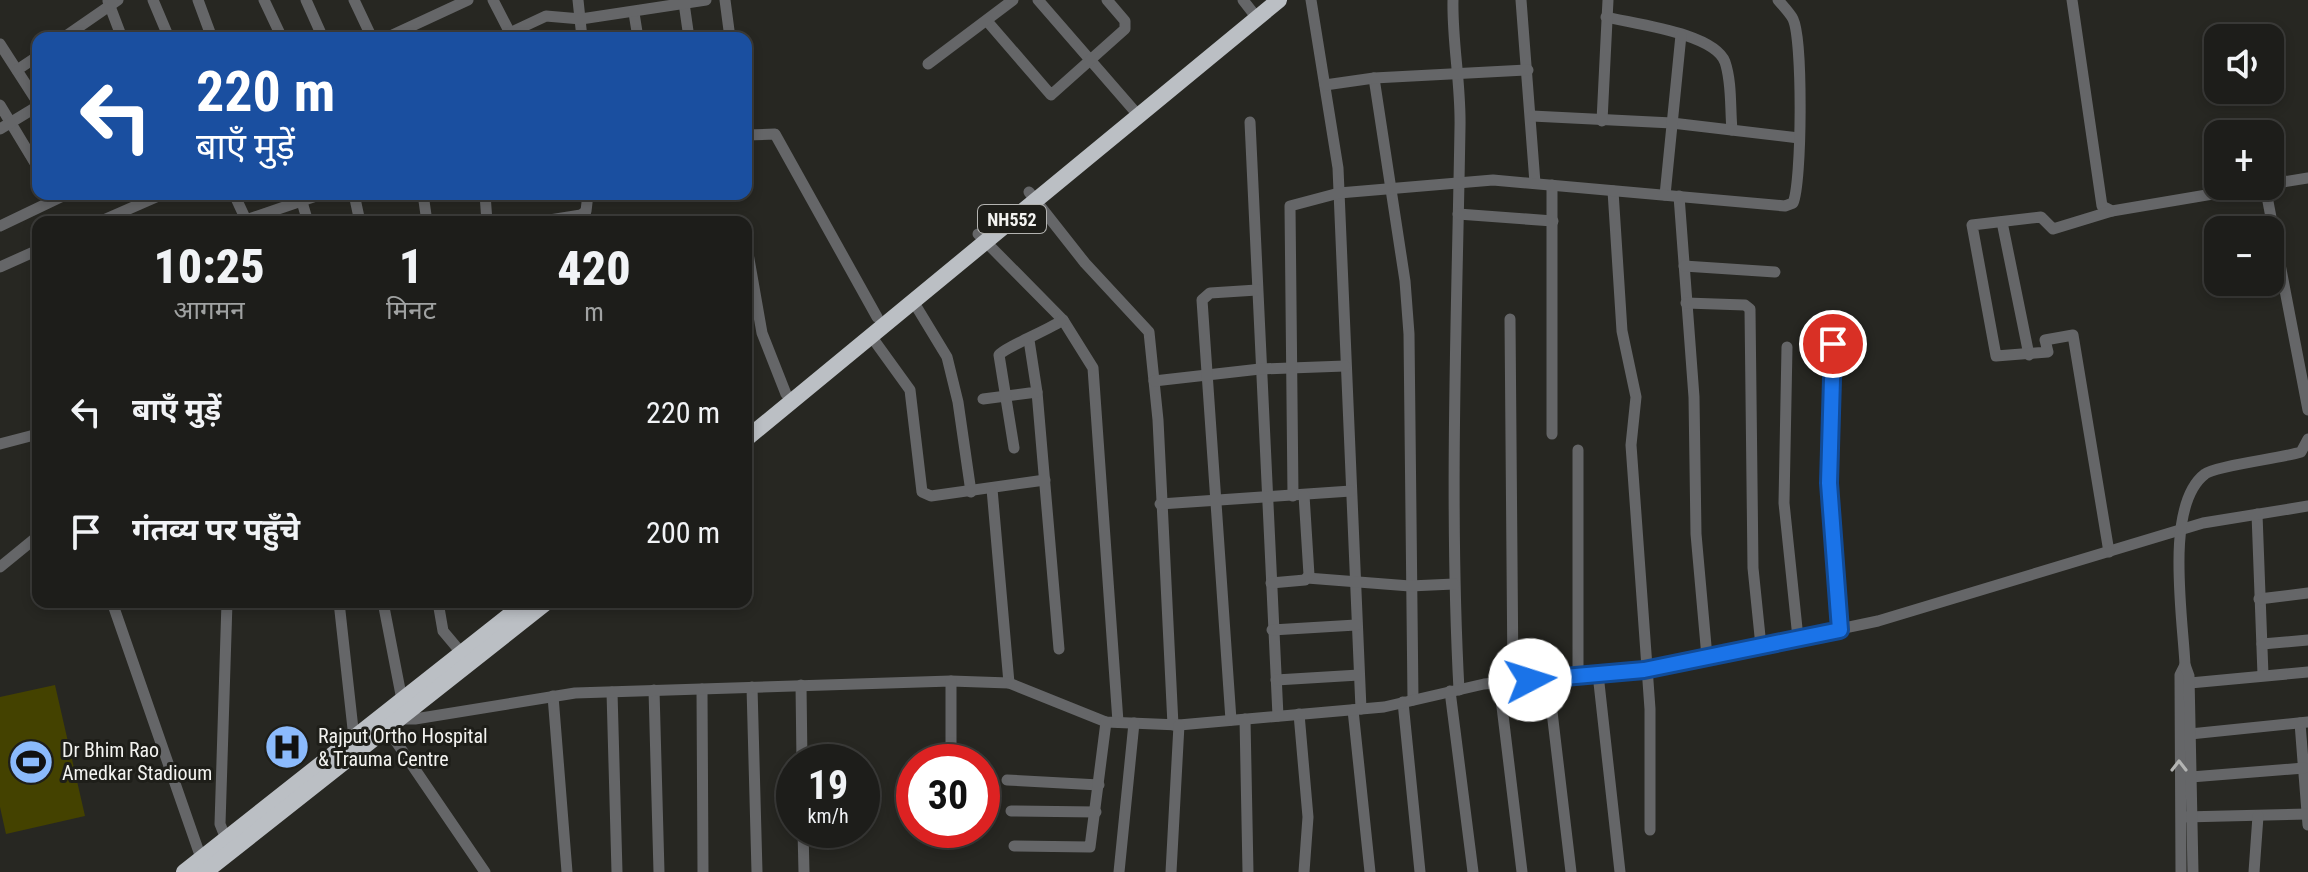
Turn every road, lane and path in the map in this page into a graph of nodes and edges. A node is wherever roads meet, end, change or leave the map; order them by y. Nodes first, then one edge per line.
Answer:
1 (153, 0) edge
2 (198, 0) edge
3 (264, 0) edge
4 (306, 0) edge
5 (354, 0) edge
6 (468, 0) edge
7 (493, 0) edge
8 (578, 0) edge
9 (706, 0) edge
10 (725, 0) edge
11 (1013, 0) edge
12 (1038, 0) edge
13 (1107, 0) edge
14 (1279, 0) edge
15 (1311, 0) edge
16 (1453, 0) edge
17 (1521, 0) edge
18 (1608, 0) edge
19 (1778, 0) edge
20 (2072, 0) edge
21 (112, 2) edge
22 (684, 3) junction
23 (1254, 7) edge
24 (639, 8) edge
25 (1606, 17) junction
26 (581, 19) junction
27 (987, 21) junction
28 (71, 32) edge
29 (120, 32) edge
30 (166, 32) edge
31 (210, 32) edge
32 (279, 32) edge
33 (320, 32) edge
34 (369, 32) edge
35 (399, 32) edge
36 (504, 32) edge
37 (513, 32) edge
38 (582, 32) edge
39 (638, 32) edge
40 (688, 32) edge
41 (729, 32) edge
42 (1681, 35) junction
43 (0, 44) edge
44 (32, 60) edge
45 (1090, 60) junction
46 (928, 64) dead end
47 (17, 70) junction
48 (1528, 70) junction
49 (1459, 75) junction
50 (1374, 78) junction
51 (1325, 85) junction
52 (32, 94) edge
53 (0, 105) edge
54 (32, 108) edge
55 (1135, 111) junction
56 (1532, 116) junction
57 (1602, 121) junction
58 (1250, 122) dead end
59 (1672, 123) junction
60 (5, 126) edge
61 (1732, 130) junction
62 (752, 135) edge
63 (1799, 138) junction
64 (32, 160) edge
65 (2308, 178) edge
66 (1459, 180) junction
67 (2284, 182) edge
68 (1535, 183) junction
69 (1552, 185) junction
70 (1391, 189) junction
71 (1613, 191) junction
72 (1339, 193) junction
73 (1665, 195) junction
74 (2204, 195) edge
75 (1032, 196) junction
76 (1679, 196) junction
77 (51, 200) edge
78 (149, 200) edge
79 (307, 200) edge
80 (587, 200) edge
81 (2268, 200) edge
82 (302, 202) junction
83 (2112, 211) junction
84 (1458, 214) junction
85 (113, 216) edge
86 (261, 216) edge
87 (306, 216) edge
88 (575, 216) edge
89 (1553, 221) junction
90 (2002, 222) junction
91 (0, 226) edge
92 (981, 237) junction
93 (32, 253) edge
94 (1684, 266) junction
95 (0, 267) edge
96 (1775, 272) dead end
97 (752, 273) edge
98 (1257, 290) junction
99 (913, 301) junction
100 (1686, 303) junction
101 (877, 317) junction
102 (1510, 319) dead end
103 (1063, 320) junction
104 (871, 336) junction
105 (1029, 340) junction
106 (1833, 344) dead end
107 (1787, 347) dead end
108 (2029, 355) junction
109 (1345, 366) junction
110 (1291, 368) junction
111 (1260, 369) junction
112 (1208, 374) junction
113 (1154, 381) junction
114 (1037, 392) junction
115 (786, 394) junction
116 (1006, 396) junction
117 (983, 399) dead end
118 (2308, 410) edge
119 (752, 422) edge
120 (752, 434) edge
121 (1552, 434) dead end
122 (32, 436) edge
123 (2308, 439) edge
124 (0, 444) edge
125 (1014, 448) dead end
126 (1578, 450) dead end
127 (1045, 480) junction
128 (992, 489) junction
129 (1351, 491) junction
130 (971, 492) junction
131 (1298, 495) junction
132 (1267, 499) junction
133 (1217, 501) junction
134 (1160, 504) junction
135 (2308, 506) edge
136 (2257, 514) junction
137 (2179, 530) junction
138 (32, 541) edge
139 (2109, 552) junction
140 (0, 567) edge
141 (1307, 578) junction
142 (1271, 583) junction
143 (1355, 583) junction
144 (1454, 584) junction
145 (1410, 586) junction
146 (2308, 593) edge
147 (2259, 599) junction
148 (114, 608) edge
149 (227, 608) edge
150 (340, 608) edge
151 (384, 608) edge
152 (439, 608) edge
153 (519, 608) edge
154 (538, 608) edge
155 (1356, 625) junction
156 (1272, 630) junction
157 (1840, 630) junction
158 (1798, 638) junction
159 (2308, 640) edge
160 (2262, 644) junction
161 (1761, 646) junction
162 (1059, 649) dead end
163 (1707, 657) junction
164 (465, 658) junction
165 (2185, 665) junction
166 (1644, 670) junction
167 (2308, 672) edge
168 (1598, 674) junction
169 (1359, 675) junction
170 (2263, 675) junction
171 (1578, 676) junction
172 (1548, 678) junction
173 (1276, 680) junction
174 (951, 681) junction
175 (1513, 681) junction
176 (1499, 682) junction
177 (1009, 683) junction
178 (2190, 683) junction
179 (801, 685) junction
180 (752, 687) junction
181 (702, 689) junction
182 (654, 690) junction
183 (1454, 690) junction
184 (612, 692) junction
185 (553, 696) junction
186 (402, 700) junction
187 (1408, 701) junction
188 (1357, 709) junction
189 (1299, 714) junction
190 (1278, 716) junction
191 (388, 719) junction
192 (1245, 719) junction
193 (1231, 720) junction
194 (1112, 722) junction
195 (1134, 723) junction
196 (2304, 723) edge
197 (1176, 725) junction
198 (2190, 734) junction
199 (354, 738) junction
200 (802, 744) edge
201 (951, 744) edge
202 (2304, 768) junction
203 (2191, 777) junction
204 (1007, 780) dead end
205 (1099, 785) junction
206 (1011, 811) dead end
207 (1096, 812) junction
208 (2308, 814) edge
209 (2258, 816) junction
210 (2186, 817) junction
211 (2308, 825) edge
212 (1650, 830) dead end
213 (226, 839) junction
214 (1014, 846) dead end
215 (803, 848) edge
216 (203, 865) edge
217 (184, 872) edge
218 (485, 872) edge
219 (567, 872) edge
220 (617, 872) edge
221 (659, 872) edge
222 (703, 872) edge
223 (757, 872) edge
224 (804, 872) edge
225 (1119, 872) edge
226 (1171, 872) edge
227 (1248, 872) edge
228 (1304, 872) edge
229 (1370, 872) edge
230 (1420, 872) edge
231 (1473, 872) edge
232 (1522, 872) edge
233 (1571, 872) edge
234 (1620, 872) edge
235 (2181, 872) edge
236 (2193, 872) edge
237 (2254, 872) edge

1 - 30 street
2 - 31 street
3 - 32 street
4 - 33 street
5 - 34 street
6 - 35 street
7 - 36 street
8 - 26 street
9 - 22 street
10 - 41 street
11 - 27 street
12 - 45 street
13 - 45 street
14 - 23 highway, NH552
15 - 51 street
16 - 49 street
17 - 48 street
18 - 25 street
19 - 63 street
20 - 83 street
21 - 28 street
21 - 29 street
22 - 24 street
22 - 40 street
23 - 55 highway, NH552
24 - 26 street
24 - 39 street
25 - 42 street
25 - 57 street
26 - 37 street
26 - 38 street
27 - 45 street
27 - 46 street
42 - 59 street
42 - 61 street
43 - 47 street
44 - 47 street
45 - 55 street
47 - 52 street
48 - 49 street
48 - 56 street
49 - 50 street
49 - 66 street
50 - 51 street
50 - 70 street
51 - 72 street
53 - 60 street
54 - 60 street
55 - 75 highway, NH552
56 - 57 street
56 - 68 street
57 - 59 street
58 - 98 street
59 - 61 street
59 - 73 street
60 - 64 street
61 - 63 street
62 - 101 street
63 - 76 street
65 - 67 street
66 - 68 street
66 - 70 street
66 - 84 street
68 - 69 street
69 - 71 street
69 - 89 street
70 - 72 street
70 - 145 street
71 - 73 street
71 - 166 street
72 - 109 street
72 - 110 street
73 - 76 street
74 - 83 street
75 - 92 highway, NH552
75 - 113 street
76 - 94 street
77 - 91 street
78 - 85 street
79 - 82 street
80 - 88 street
81 - 118 street
82 - 86 street
82 - 87 street
83 - 90 street
84 - 89 street
84 - 144 street
89 - 121 street
90 - 108 street
90 - 108 street
92 - 99 highway, NH552
92 - 101 highway, NH552
92 - 103 street
93 - 95 street
94 - 96 street
94 - 100 street
97 - 115 street
98 - 111 street
98 - 112 street
99 - 104 highway, NH552
99 - 130 street
100 - 161 street
100 - 163 street
101 - 115 highway, NH552
102 - 175 street
103 - 105 street
103 - 194 street
104 - 120 highway, NH552
104 - 130 street
105 - 114 street
105 - 116 street
106 - 157 street
107 - 158 street
108 - 139 street
109 - 110 street
109 - 129 street
110 - 111 street
110 - 131 street
111 - 112 street
111 - 132 street
112 - 113 street
112 - 133 street
113 - 134 street
114 - 116 street
114 - 127 street
115 - 119 highway, NH552
116 - 117 street
116 - 125 street
122 - 124 street
123 - 137 street
126 - 171 street
127 - 128 street
127 - 162 street
128 - 130 street
128 - 177 street
129 - 131 street
129 - 143 street
131 - 132 street
131 - 141 street
132 - 133 street
132 - 142 street
133 - 134 street
133 - 193 street
134 - 197 street
135 - 136 street
136 - 137 street
136 - 147 street
137 - 139 street
137 - 165 street
138 - 140 street
139 - 157 street
141 - 142 street
141 - 143 street
142 - 156 street
143 - 145 street
143 - 155 street
144 - 145 street
144 - 183 street
145 - 187 street
146 - 147 street
147 - 160 street
148 - 216 street
149 - 213 street
150 - 199 street
151 - 186 street
152 - 164 street
153 - 164 highway
154 - 164 highway
155 - 156 street
155 - 169 street
156 - 173 street
157 - 158 street
158 - 161 street
159 - 160 street
160 - 170 street
161 - 163 street
163 - 166 street
164 - 186 highway
164 - 191 highway
165 - 178 street
210 -> 165 street
166 - 168 street
166 - 212 street
167 - 170 street
168 - 171 street
168 - 234 street
169 - 173 street
169 - 188 street
170 - 178 street
171 - 172 street
172 - 175 street
172 - 233 street
173 - 190 street
174 - 177 street
174 - 179 street
174 - 201 street
175 - 176 street
176 - 183 street
176 - 232 street
177 - 194 street
178 - 198 street
179 - 180 street
179 - 200 street
180 - 181 street
180 - 223 street
181 - 182 street
181 - 222 street
182 - 184 street
182 - 221 street
183 - 187 street
183 - 231 street
184 - 185 street
184 - 220 street
185 - 191 street
185 - 219 street
186 - 191 highway
187 - 188 street
187 - 230 street
188 - 189 street
188 - 229 street
189 - 190 street
189 - 228 street
190 - 192 street
191 - 199 highway
191 - 216 highway
191 - 218 street
192 - 193 street
192 - 227 street
193 - 197 street
194 - 195 street
194 - 205 street
195 - 197 street
195 - 225 street
196 - 198 street
196 - 202 street
197 - 226 street
198 - 203 street
199 - 213 highway
202 - 203 street
202 - 208 street
203 - 210 street
204 - 205 street
205 - 207 street
206 - 207 street
207 - 214 street
208 - 209 street
208 - 211 street
209 - 210 street
209 - 237 street
210 - 235 street
210 - 236 street
213 - 216 highway
215 - 224 street
216 - 217 highway

